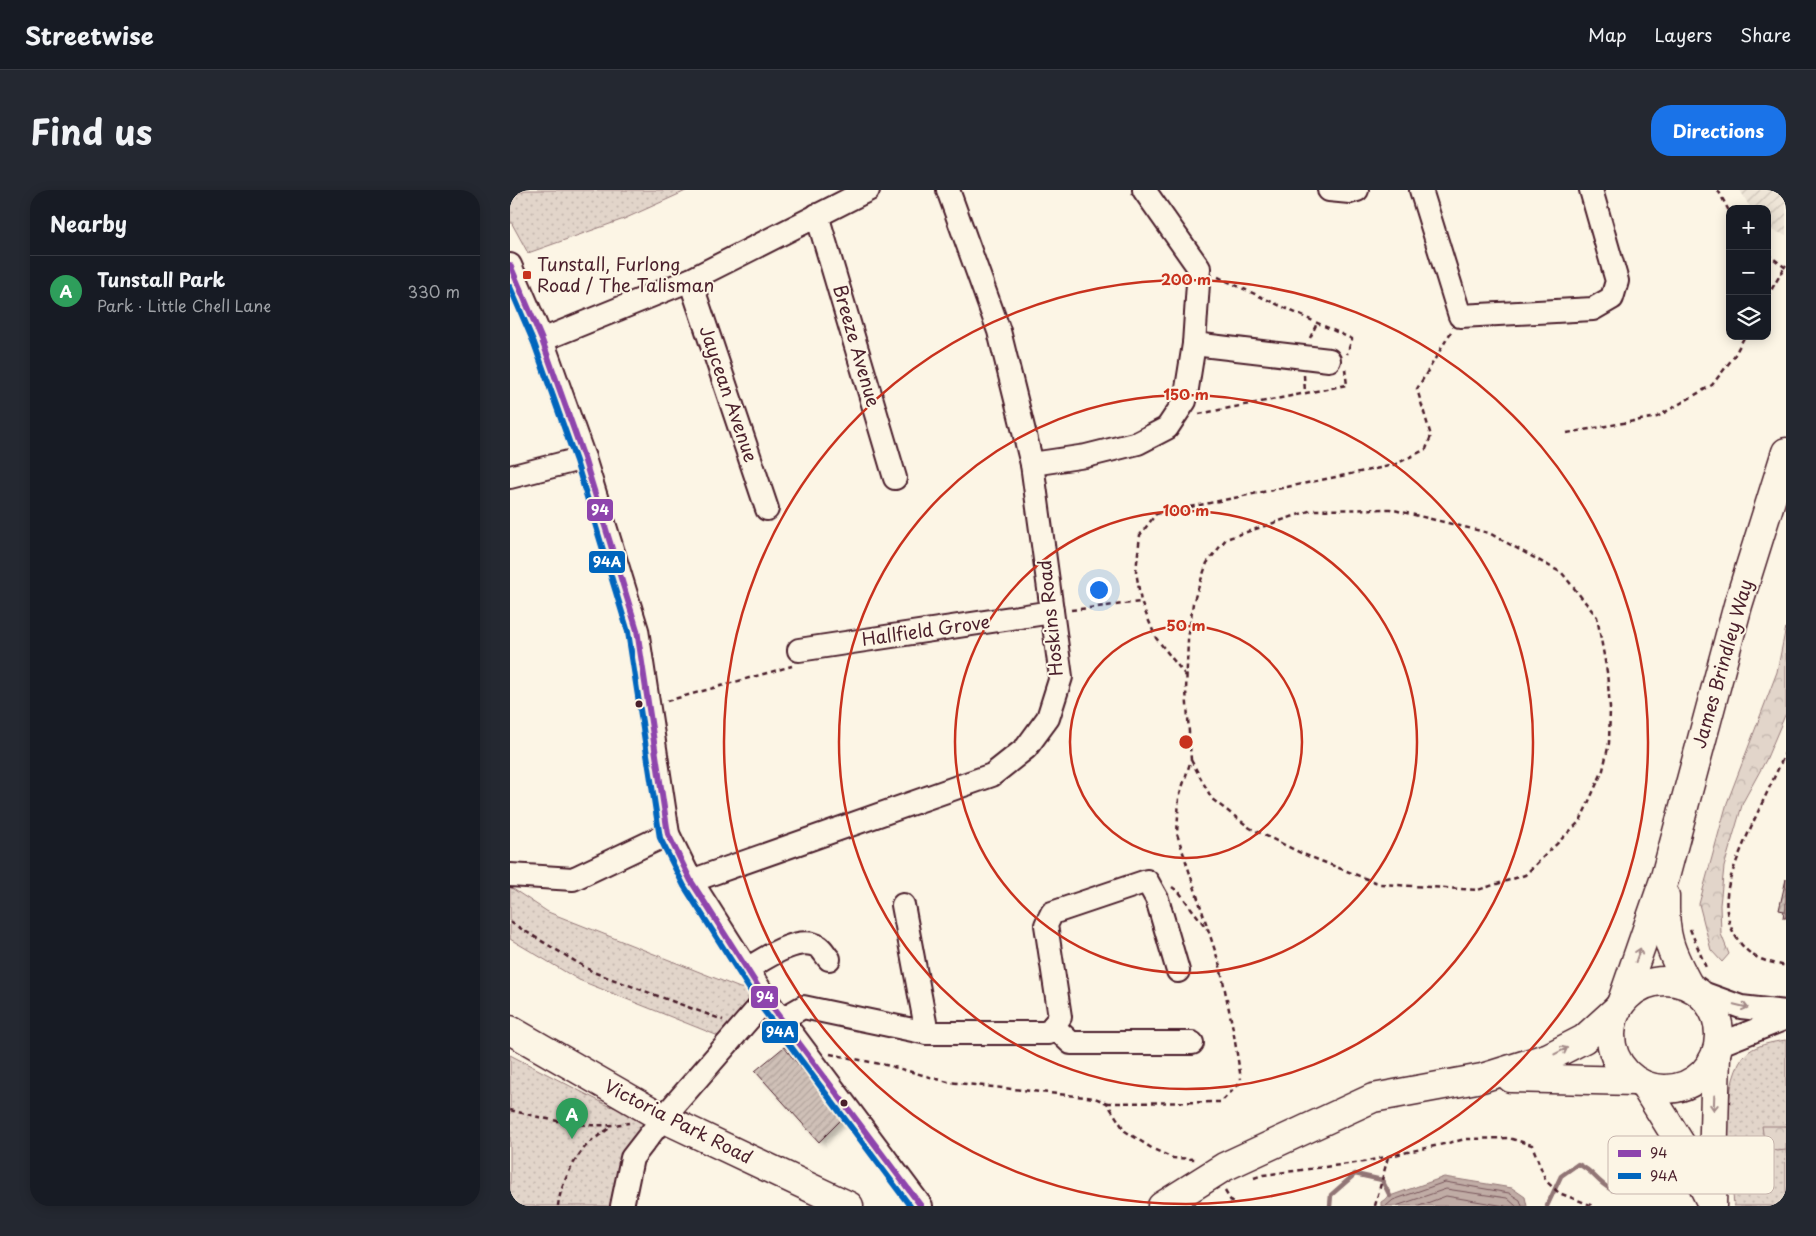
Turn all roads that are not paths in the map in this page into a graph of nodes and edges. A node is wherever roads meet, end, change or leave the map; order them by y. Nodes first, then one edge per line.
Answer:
1 (868, 190) edge
2 (948, 190) edge
3 (1144, 190) edge
4 (1329, 190) edge
5 (1357, 190) edge
6 (1421, 190) edge
7 (1591, 190) edge
8 (817, 215) junction
9 (510, 265) edge
10 (690, 280) junction
11 (542, 340) junction
12 (1194, 344) junction
13 (1329, 360) dead end
14 (1786, 452) edge
15 (584, 458) junction
16 (1032, 464) junction
17 (510, 477) edge
18 (895, 478) dead end
19 (767, 509) dead end
20 (1052, 612) junction
21 (799, 650) road end
22 (668, 834) junction
23 (510, 875) edge
24 (1665, 877) junction
25 (691, 881) junction
26 (902, 905) dead end
27 (829, 960) dead end
28 (747, 970) junction
29 (1178, 971) dead end
30 (1699, 985) junction
31 (766, 998) junction
32 (1620, 1005) junction
33 (1786, 1012) edge
34 (1786, 1018) edge
35 (782, 1019) junction
36 (1053, 1026) junction
37 (510, 1030) edge
38 (927, 1033) junction
39 (1192, 1043) dead end
40 (1717, 1050) junction
41 (1482, 1078) junction
42 (1640, 1083) junction
43 (663, 1118) junction
44 (1675, 1136) edge
45 (1714, 1136) edge
46 (1213, 1178) junction
47 (622, 1206) edge
48 (849, 1206) edge
49 (921, 1206) edge
50 (1162, 1206) edge
51 (1187, 1206) edge

1 - 8 street
2 - 16 street, Hoskins Road
3 - 12 street
4 - 5 street
6 - 7 street
8 - 10 street
8 - 18 street, Breeze Avenue
9 - 11 street
10 - 11 street
10 - 19 street, Jaycean Avenue
11 - 15 street
12 - 13 street
12 - 16 street
14 - 24 main road, James Brindley Way
15 - 17 street
15 - 22 street
16 - 20 street, Hoskins Road
20 - 21 street, Hallfield Grove
20 - 25 street, Hoskins Road
22 - 23 street
22 - 25 street
24 - 30 main road, James Brindley Way
32 -> 24 main road, James Brindley Way
25 - 28 street
26 - 38 street
27 - 28 street
28 - 31 street
29 - 36 street
30 - 32 main road
30 -> 33 street
30 - 40 main road
31 - 35 street
31 - 43 street
41 -> 32 main road
32 - 42 main road
34 - 40 street
35 - 38 street
35 - 49 street
36 - 38 street
36 - 39 street
37 - 43 main road, Victoria Park Road
40 - 42 main road
40 -> 45 main road
41 - 42 main road
41 - 46 main road
42 - 44 main road
43 - 47 street
43 - 48 main road, Victoria Park Road
46 - 50 main road
46 - 51 main road

